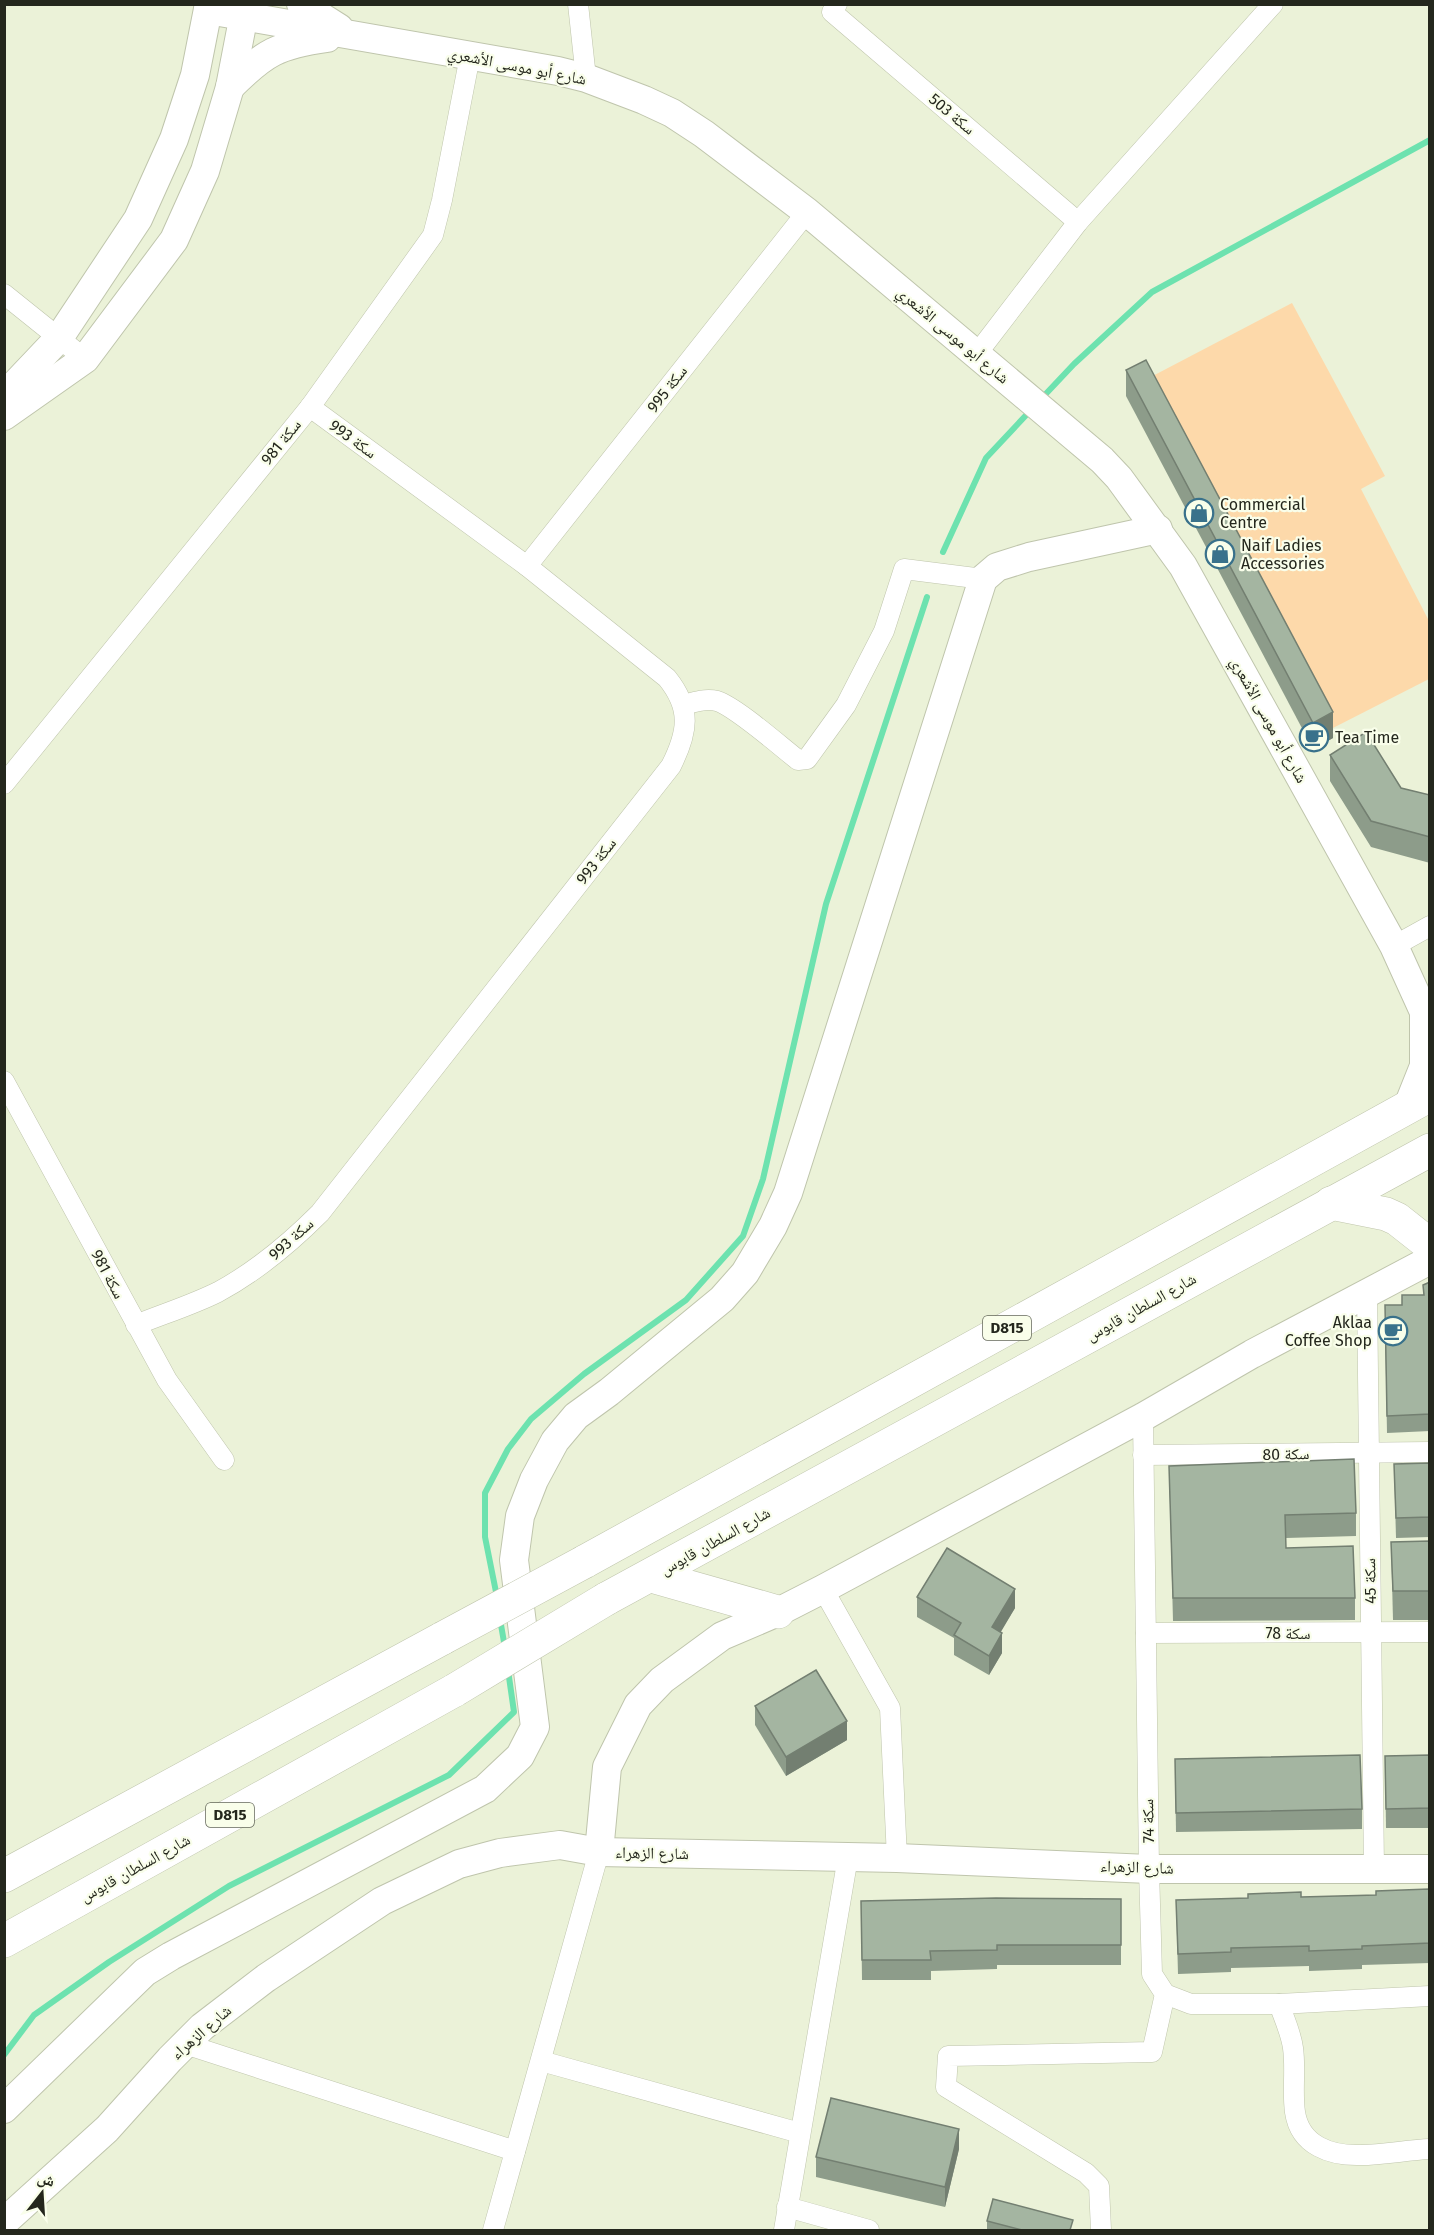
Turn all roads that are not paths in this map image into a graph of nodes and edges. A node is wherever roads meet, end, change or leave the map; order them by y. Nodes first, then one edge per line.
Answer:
1 (301, 4) edge
2 (578, 4) edge
3 (837, 4) edge
4 (1273, 4) edge
5 (209, 7) edge
6 (245, 11) edge
7 (351, 35) junction
8 (470, 56) junction
9 (586, 78) junction
10 (230, 87) junction
11 (807, 212) junction
12 (1078, 222) junction
13 (4, 294) edge
14 (59, 338) junction
15 (85, 359) junction
16 (986, 362) junction
17 (4, 396) edge
18 (310, 407) junction
19 (4, 416) edge
20 (1158, 530) junction
21 (527, 566) junction
22 (983, 579) junction
23 (684, 705) junction
24 (4, 784) edge
25 (1430, 926) edge
26 (1394, 946) junction
27 (1426, 1014) edge
28 (4, 1081) edge
29 (1419, 1100) edge
30 (1430, 1150) edge
31 (1331, 1203) junction
32 (1430, 1245) edge
33 (1430, 1260) edge
34 (1367, 1292) junction
35 (136, 1325) junction
36 (1143, 1417) junction
37 (1430, 1452) edge
38 (1369, 1453) junction
39 (1143, 1455) junction
40 (224, 1460) dead end
41 (651, 1576) junction
42 (823, 1589) junction
43 (778, 1612) junction
44 (1371, 1632) junction
45 (1430, 1632) edge
46 (1146, 1633) junction
47 (599, 1852) junction
48 (848, 1857) junction
49 (897, 1858) junction
50 (1149, 1869) junction
51 (1374, 1869) junction
52 (1430, 1869) edge
53 (4, 1876) edge
54 (4, 1941) edge
55 (1165, 1994) junction
56 (1430, 1996) edge
57 (1278, 2004) junction
58 (185, 2044) junction
59 (541, 2061) junction
60 (4, 2109) edge
61 (800, 2133) junction
62 (1430, 2149) edge
63 (515, 2151) junction
64 (787, 2207) junction
65 (4, 2222) edge
66 (493, 2230) edge
67 (784, 2230) edge
68 (869, 2230) edge
69 (1101, 2230) edge

1 - 7 street
2 - 9 street
3 - 12 street, سكة 503
4 - 12 street
5 - 6 street, شارع أبو موسى الأشعري
5 - 14 street
6 - 7 street, شارع أبو موسى الأشعري
6 - 10 street
7 - 8 street, شارع أبو موسى الأشعري
7 - 10 street
8 - 9 street, شارع أبو موسى الأشعري
8 - 18 street, سكة 981
9 - 11 street, شارع أبو موسى الأشعري
10 - 15 street
11 - 16 street, شارع أبو موسى الأشعري
11 - 21 street, سكة 995
12 - 16 street
13 - 14 street
14 - 15 street
14 - 17 street
15 - 19 street
16 - 20 street, شارع أبو موسى الأشعري
18 - 21 street, سكة 993
18 - 24 street, سكة 981
20 - 22 street
20 - 26 street, شارع أبو موسى الأشعري
21 - 23 street, سكة 993
22 - 23 street
22 - 60 street
23 - 35 street, سكة 993
25 - 26 street
26 - 27 street, شارع أبو موسى الأشعري
27 - 29 street, شارع أبو موسى الأشعري
28 - 35 street, سكة 981
29 - 53 highway, D815, bridge
30 - 31 highway, شارع السلطان قابوس / D815
31 - 32 highway
31 - 41 highway, شارع السلطان قابوس / D815
33 - 34 street
34 - 36 street
34 - 38 street, سكة 45
35 - 40 street, سكة 981
36 - 39 street, سكة 74
36 - 42 street
37 - 38 street, سكة 80
38 - 39 street, سكة 80
38 - 44 street, سكة 45
39 - 46 street, سكة 74
41 - 43 highway
41 - 54 highway, شارع السلطان قابوس / D815, bridge
42 - 43 street
42 - 49 street
43 - 47 street
44 - 45 street, سكة 78
44 - 46 street, سكة 78
44 - 51 street, سكة 45
46 - 50 street, سكة 74
47 - 48 street, شارع الزهراء
47 - 58 street, شارع الزهراء
47 - 59 street
48 - 49 street, شارع الزهراء
48 - 61 street
49 - 50 street, شارع الزهراء
50 - 51 street, شارع الزهراء
50 - 55 street, سكة 74
51 - 52 street, شارع الزهراء
55 - 57 street
55 - 69 street
56 - 57 street
57 - 62 street
58 - 63 street
58 - 65 street, شارع الزهراء
59 - 61 street
59 - 63 street
61 - 64 street
63 - 66 street
64 - 67 street
64 - 68 street

